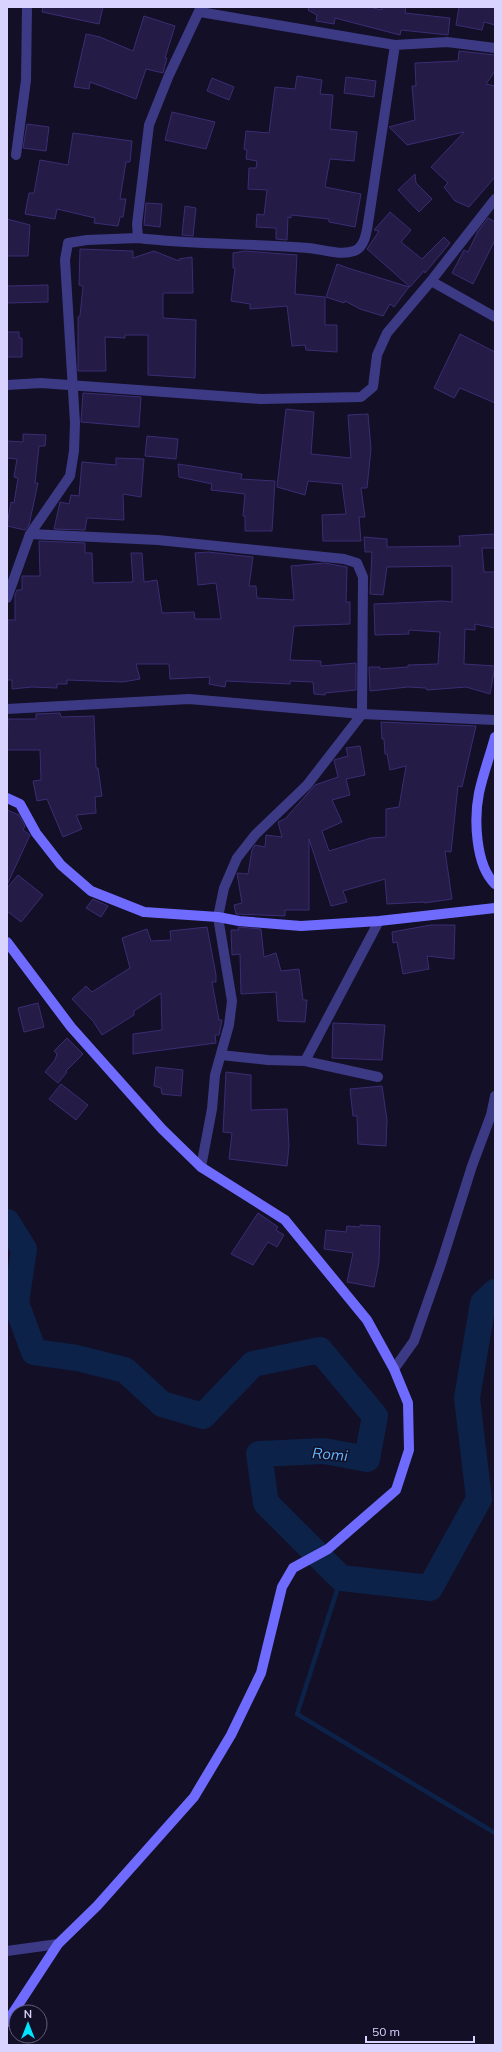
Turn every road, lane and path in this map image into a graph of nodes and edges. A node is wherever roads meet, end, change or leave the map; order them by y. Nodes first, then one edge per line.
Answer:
1 (26, 7) edge
2 (201, 10) edge
3 (395, 45) junction
4 (495, 48) edge
5 (16, 155) dead end
6 (495, 199) edge
7 (138, 238) junction
8 (431, 281) junction
9 (495, 317) edge
10 (7, 385) edge
11 (73, 385) junction
12 (30, 534) junction
13 (7, 598) edge
14 (7, 709) edge
15 (362, 714) junction
16 (495, 720) edge
17 (495, 737) edge
18 (7, 798) edge
19 (495, 884) edge
20 (495, 908) edge
21 (218, 917) junction
22 (379, 921) junction
23 (7, 942) edge
24 (221, 1054) junction
25 (305, 1061) junction
26 (378, 1077) dead end
27 (495, 1096) edge
28 (201, 1167) junction
29 (394, 1369) junction
30 (58, 1944) junction
31 (7, 1951) edge
32 (7, 2022) edge

1 - 5 street
2 - 3 street
2 - 7 street
3 - 4 street
3 - 7 street
6 - 8 street
7 - 11 street
8 - 9 street
8 - 11 street
10 - 11 street
11 - 12 street
12 - 13 street
12 - 15 street
14 - 15 street
15 - 16 street
15 - 21 street
17 - 19 street
18 - 21 street
20 - 22 street
21 - 22 street
21 - 24 street
22 - 25 street
23 - 28 street
24 - 25 street
24 - 28 street
25 - 26 street
27 - 29 street
28 - 29 street
29 - 30 street
30 - 31 street
30 - 32 street

